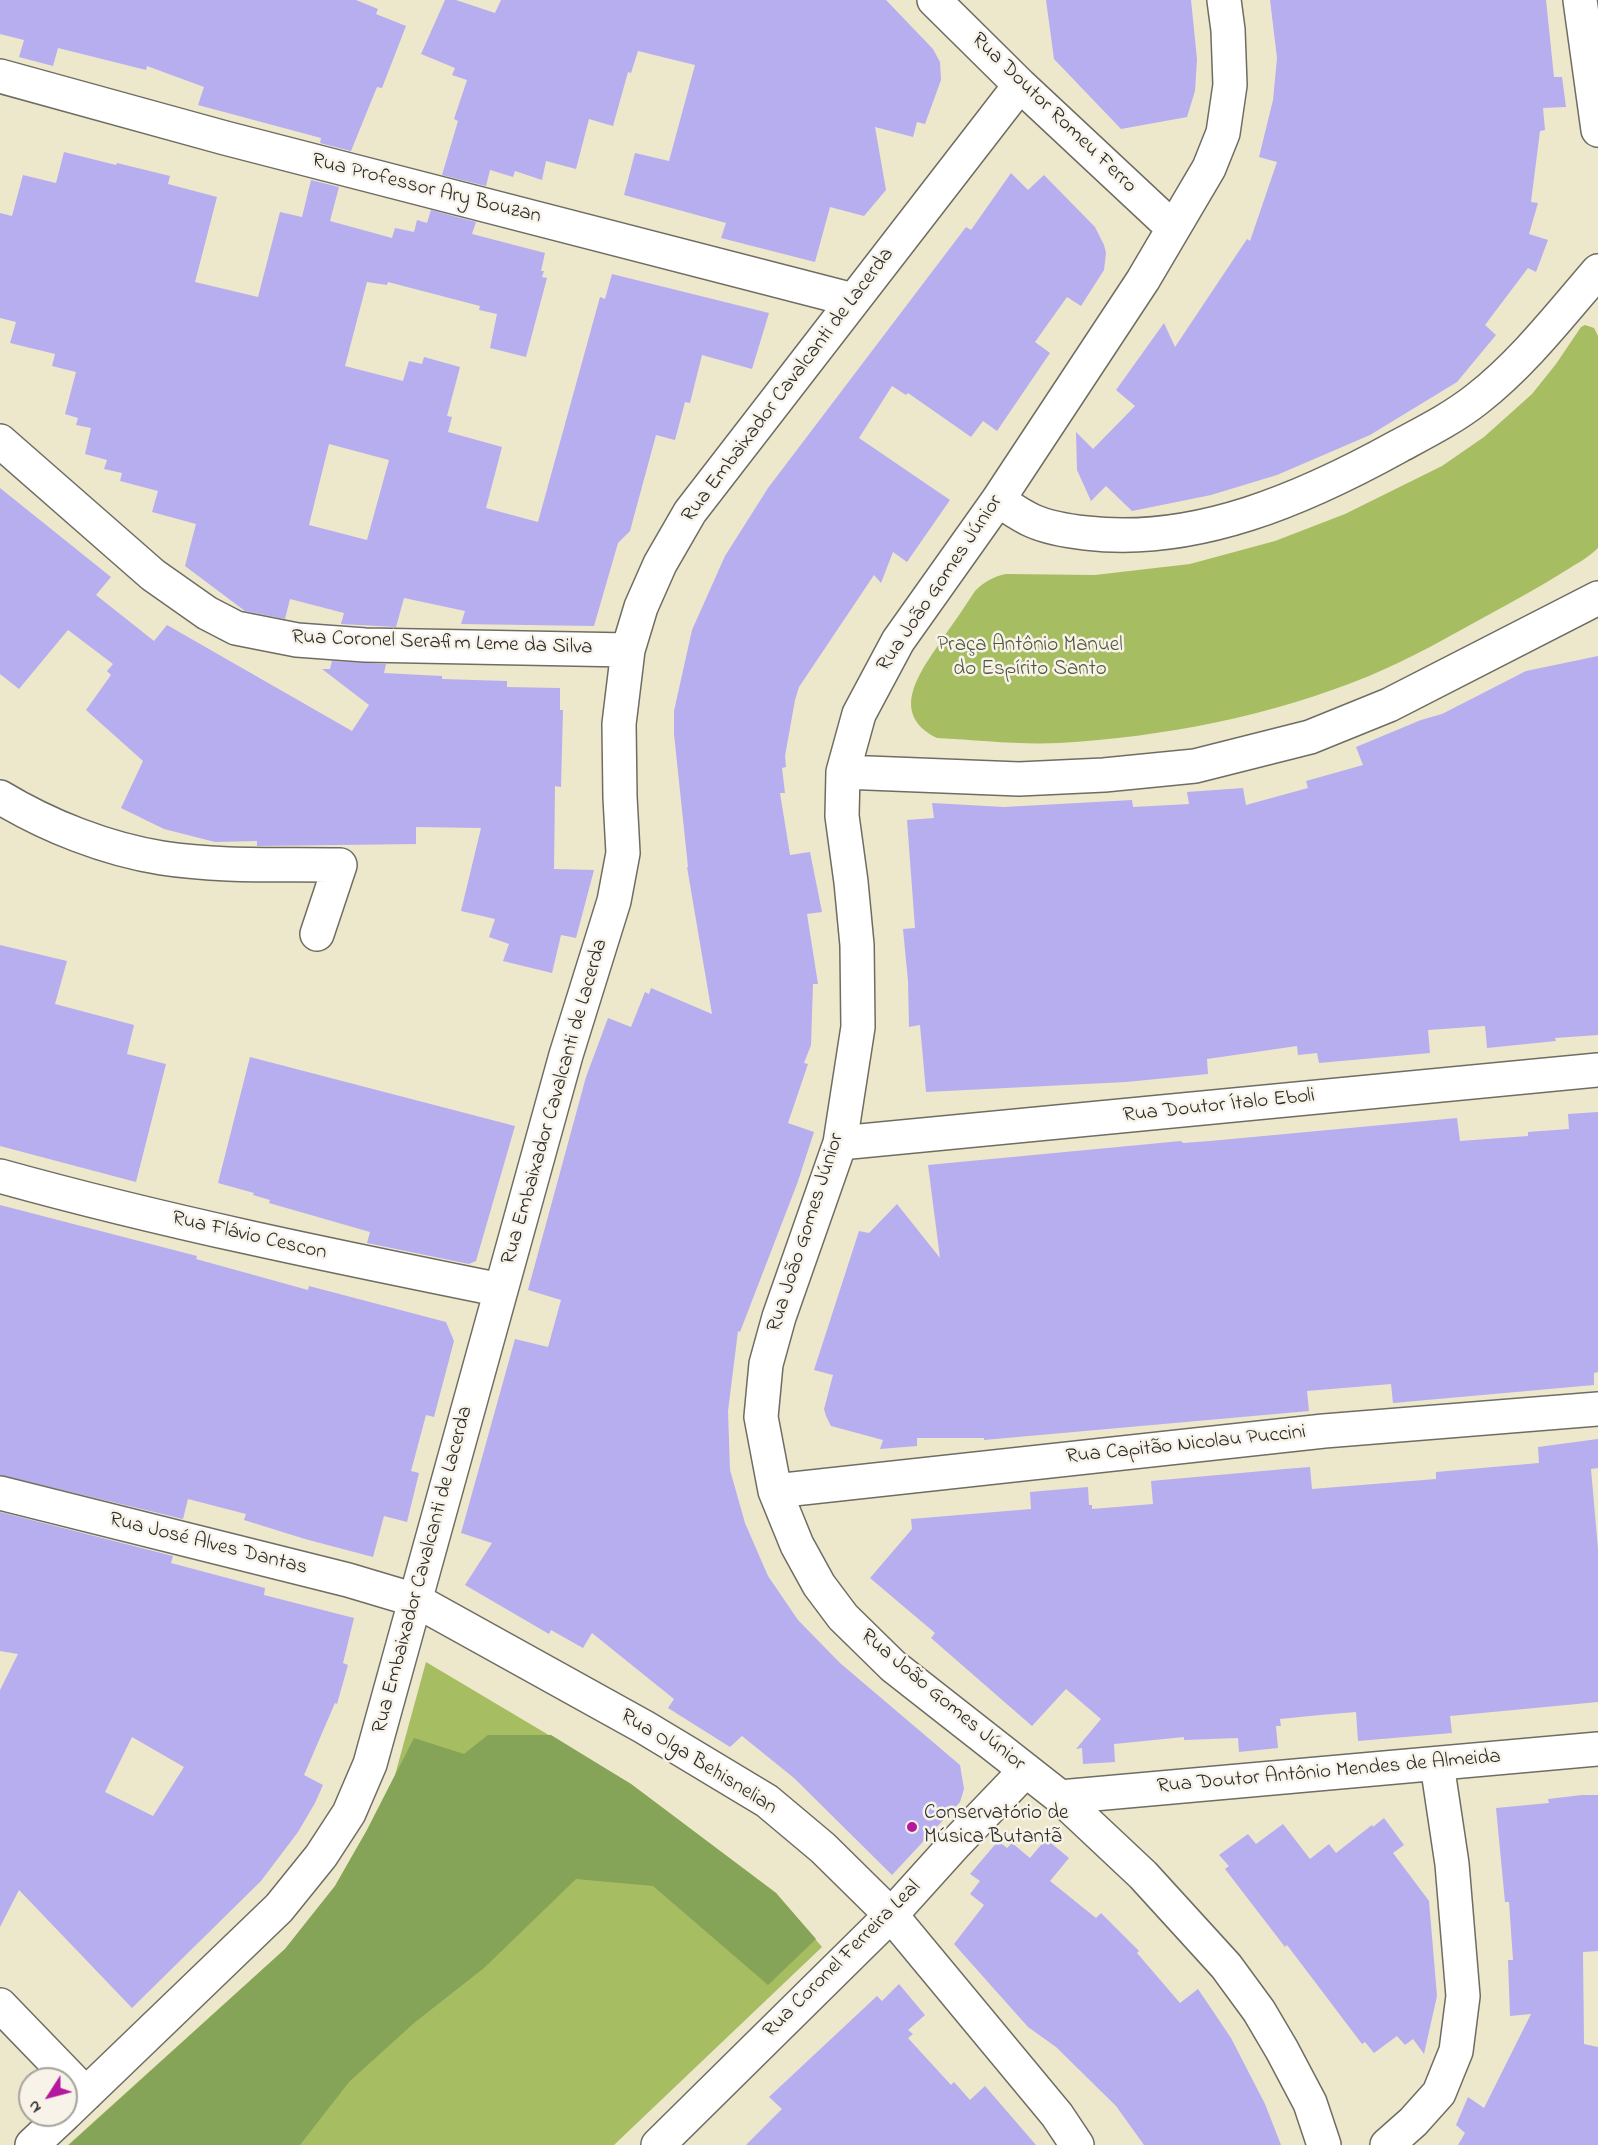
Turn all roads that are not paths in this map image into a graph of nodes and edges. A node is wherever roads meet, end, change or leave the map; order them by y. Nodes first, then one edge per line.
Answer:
1 (934, 0) edge
2 (1224, 0) edge
3 (1580, 0) edge
4 (0, 76) edge
5 (1020, 85) junction
6 (1598, 130) edge
7 (1173, 228) junction
8 (1598, 271) edge
9 (854, 300) junction
10 (0, 441) edge
11 (998, 500) junction
12 (1598, 598) edge
13 (628, 651) junction
14 (843, 771) junction
15 (0, 797) edge
16 (317, 934) dead end
17 (1598, 1070) edge
18 (840, 1143) junction
19 (0, 1176) edge
20 (501, 1290) junction
21 (1598, 1409) edge
22 (775, 1491) junction
23 (0, 1493) edge
24 (415, 1600) junction
25 (1598, 1749) edge
26 (1437, 1764) junction
27 (1025, 1771) junction
28 (1060, 1797) junction
29 (891, 1915) junction
30 (0, 2005) edge
31 (44, 2067) edge
32 (78, 2101) edge
33 (51, 2127) edge
34 (32, 2145) edge
35 (658, 2145) edge
36 (1077, 2145) edge
37 (1324, 2145) edge
38 (1387, 2145) edge

1 - 5 street, Rua Doutor Romeu Ferro
2 - 7 street, Rua João Gomes Júnior
3 - 6 street
4 - 9 street, Rua Professor Ary Bouzan
5 - 7 street, Rua Doutor Romeu Ferro
5 - 9 street, Rua Embaixador Cavalcanti de Lacerda
7 - 11 street, Rua João Gomes Júnior
8 - 11 street
9 - 13 street, Rua Embaixador Cavalcanti de Lacerda
10 - 13 street, Rua Coronel Serafim Leme da Silva
11 - 14 street, Rua João Gomes Júnior
12 - 14 street
13 - 20 street, Rua Embaixador Cavalcanti de Lacerda
14 - 18 street, Rua João Gomes Júnior
15 - 16 street
17 - 18 street, Rua Doutor Ítalo Eboli
18 - 22 street, Rua João Gomes Júnior
19 - 20 street, Rua Flávio Cescon
20 - 24 street, Rua Embaixador Cavalcanti de Lacerda
21 - 22 street, Rua Capitão Nicolau Puccini
22 - 27 street, Rua João Gomes Júnior
23 - 24 street, Rua José Alves Dantas
24 - 29 street, Rua Olga Behisnelian
24 - 32 street, Rua Embaixador Cavalcanti de Lacerda
25 - 26 street, Rua Doutor Antônio Mendes de Almeida
26 - 28 street, Rua Doutor Antônio Mendes de Almeida
26 - 38 street
27 - 28 street, Rua João Gomes Júnior
27 - 29 street, Rua Coronel Ferreira Leal
28 - 37 street, Rua João Gomes Júnior
29 - 35 street, Rua Coronel Ferreira Leal
29 - 36 street, Rua Olga Behisnelian
30 - 31 street
33 - 34 street, Rua Embaixador Cavalcanti de Lacerda

